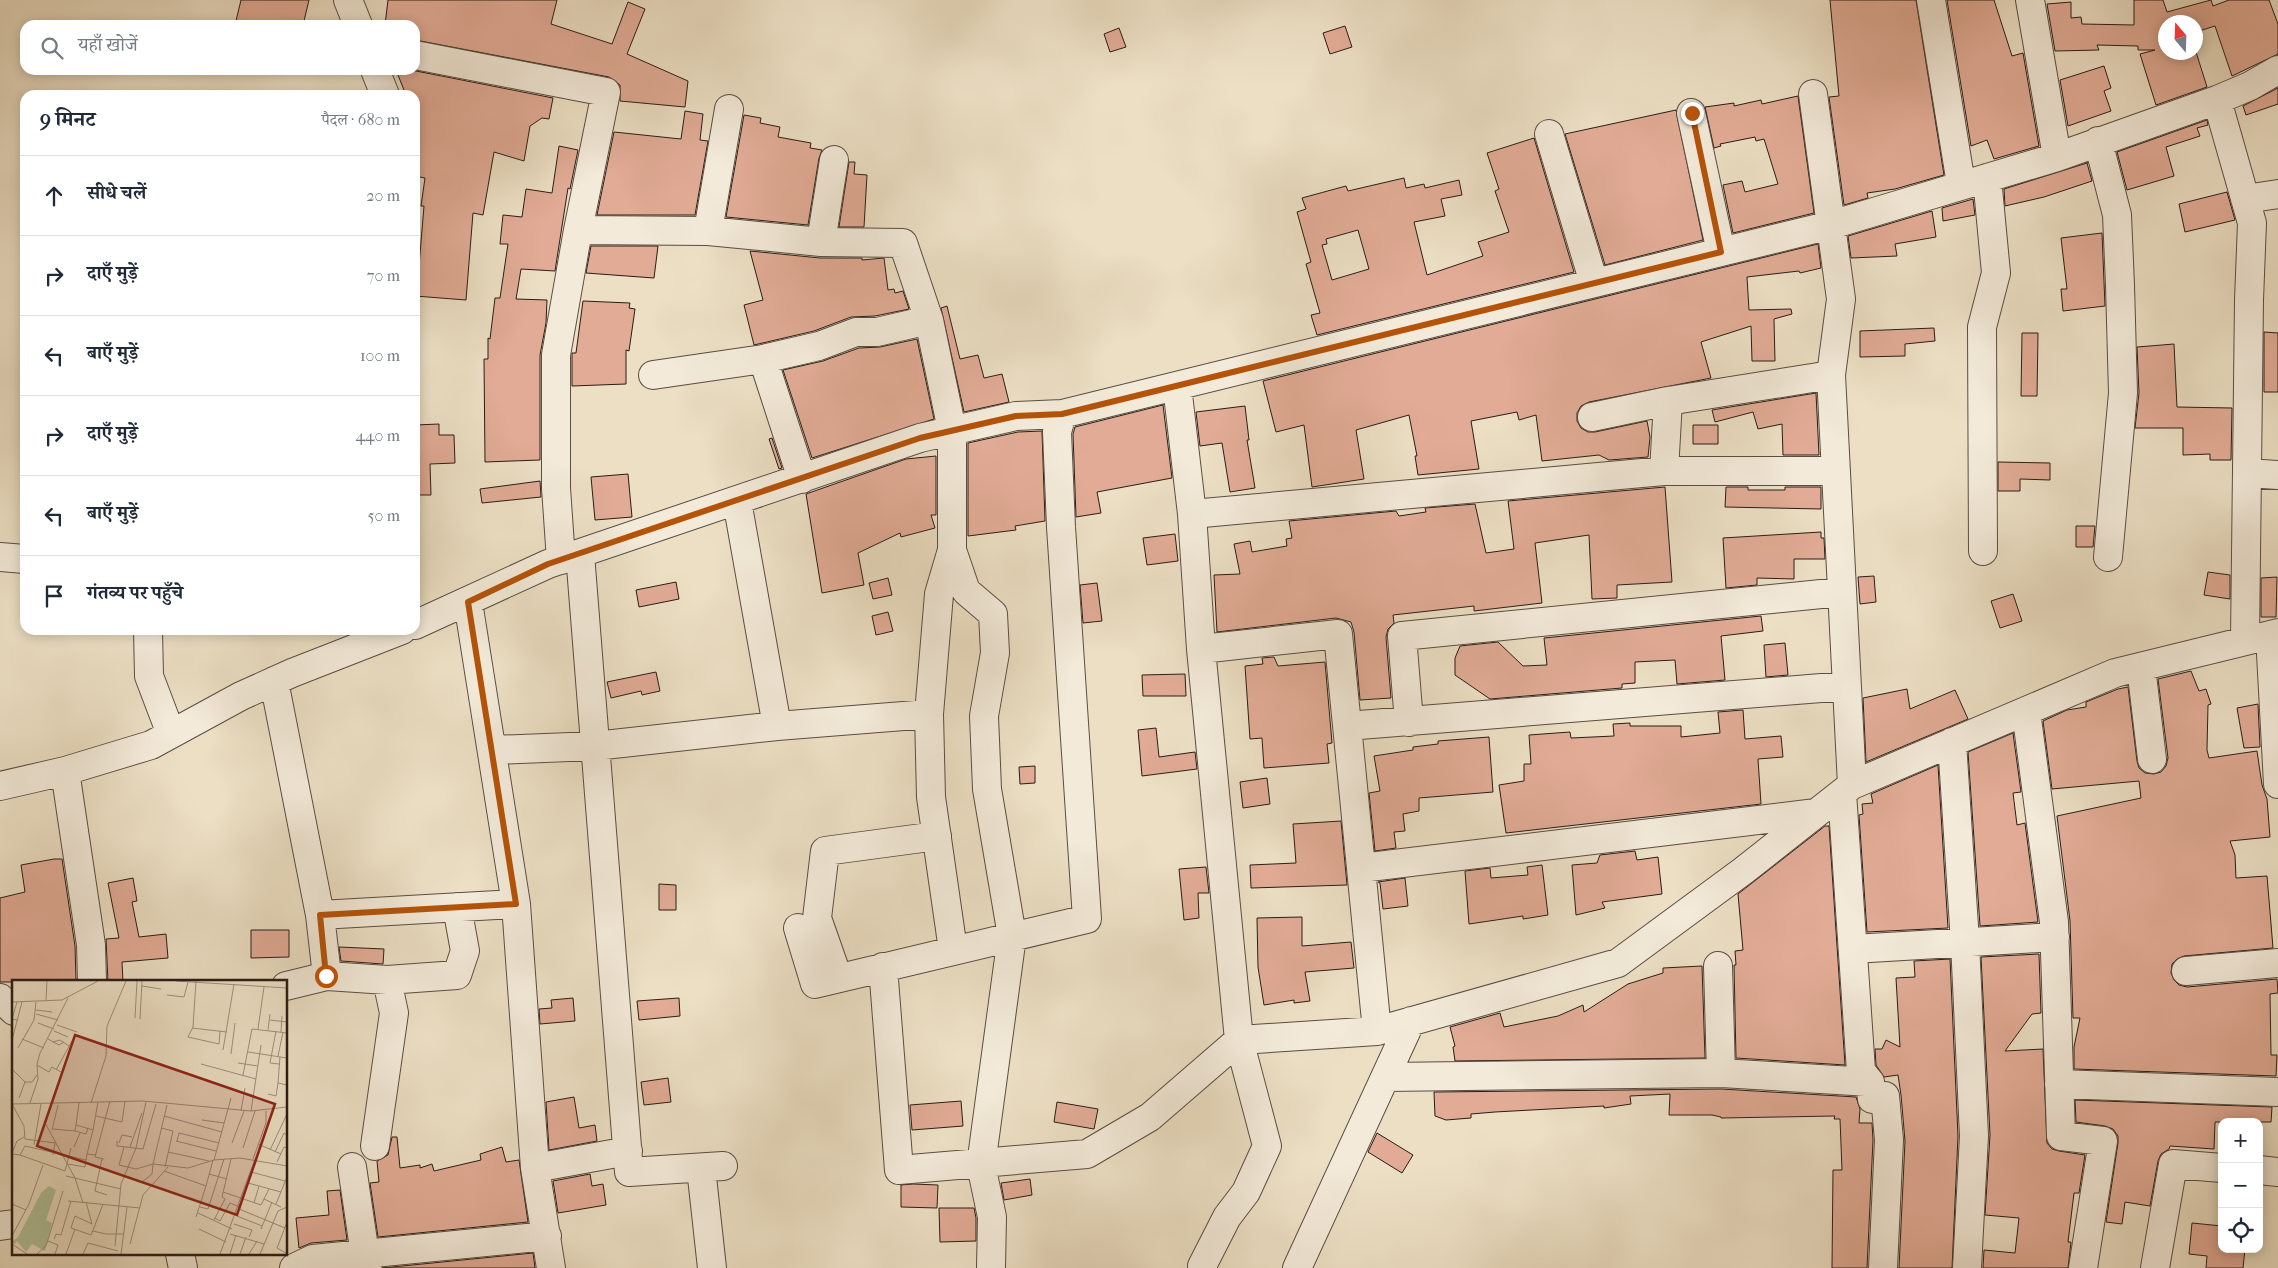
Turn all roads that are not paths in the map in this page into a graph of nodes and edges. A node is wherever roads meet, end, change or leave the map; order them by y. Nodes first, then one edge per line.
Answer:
1 (348, 0) edge
2 (1931, 0) edge
3 (2030, 0) edge
4 (356, 20) edge
5 (420, 56) edge
6 (2278, 70) edge
7 (377, 75) edge
8 (383, 90) edge
9 (1813, 94) dead end
10 (2216, 100) junction
11 (729, 109) dead end
12 (1692, 113) dead end
13 (1549, 134) dead end
14 (2098, 141) junction
15 (2057, 157) junction
16 (834, 160) dead end
17 (1974, 181) junction
18 (2278, 194) edge
19 (2245, 198) junction
20 (1831, 225) junction
21 (578, 230) junction
22 (708, 231) junction
23 (822, 242) junction
24 (1721, 252) junction
25 (1594, 283) junction
26 (929, 320) junction
27 (763, 359) junction
28 (653, 375) dead end
29 (1831, 375) junction
30 (1177, 386) junction
31 (1668, 401) junction
32 (1062, 414) junction
33 (1592, 417) dead end
34 (952, 430) junction
35 (1664, 471) junction
36 (1836, 471) junction
37 (2247, 473) junction
38 (2278, 475) edge
39 (802, 479) junction
40 (737, 501) junction
41 (1192, 514) junction
42 (952, 550) junction
43 (1983, 551) dead end
44 (0, 557) edge
45 (570, 557) junction
46 (2108, 557) dead end
47 (20, 559) edge
48 (1841, 592) junction
49 (468, 602) junction
50 (420, 622) edge
51 (148, 635) edge
52 (389, 635) edge
53 (2264, 636) edge
54 (1200, 649) junction
55 (2141, 667) junction
56 (274, 681) junction
57 (1846, 686) junction
58 (2026, 711) junction
59 (929, 714) junction
60 (1410, 722) junction
61 (777, 726) junction
62 (1347, 726) junction
63 (171, 734) junction
64 (1952, 742) junction
65 (595, 746) junction
66 (493, 750) junction
67 (2152, 759) dead end
68 (65, 771) junction
69 (2278, 778) edge
70 (2278, 784) edge
71 (0, 786) edge
72 (1847, 789) junction
73 (1816, 813) junction
74 (936, 836) junction
75 (1361, 868) junction
76 (516, 904) junction
77 (457, 907) junction
78 (320, 915) junction
79 (798, 928) dead end
80 (1012, 936) junction
81 (2055, 937) junction
82 (1965, 942) junction
83 (1853, 949) junction
84 (953, 950) junction
85 (2278, 963) edge
86 (1718, 966) dead end
87 (883, 967) junction
88 (2186, 972) dead end
89 (326, 976) junction
90 (838, 978) junction
91 (92, 980) edge
92 (387, 980) junction
93 (288, 986) edge
94 (0, 998) edge
95 (12, 1009) edge
96 (1411, 1021) junction
97 (1377, 1031) junction
98 (1239, 1040) junction
99 (1721, 1073) junction
100 (1386, 1077) junction
101 (1870, 1082) junction
102 (2059, 1084) junction
103 (2278, 1092) edge
104 (375, 1146) dead end
105 (628, 1151) junction
106 (981, 1165) junction
107 (352, 1167) dead end
108 (536, 1168) junction
109 (2218, 1168) edge
110 (2263, 1170) edge
111 (2278, 1172) edge
112 (548, 1236) junction
113 (366, 1261) edge
114 (295, 1264) edge
115 (1202, 1266) dead end
116 (551, 1268) edge
117 (712, 1268) edge
118 (992, 1268) edge
119 (1297, 1268) edge
120 (1883, 1268) edge
121 (1967, 1268) edge
122 (2083, 1268) edge
123 (2155, 1268) edge

1 - 4 street
2 - 17 street
3 - 15 street
5 - 21 street
6 - 10 street
7 - 8 street
9 - 20 street
10 - 14 street
10 - 19 street
11 - 22 street
12 - 24 street
13 - 25 street
14 - 15 street
14 - 46 street
15 - 17 street
16 - 23 street
17 - 20 street
17 - 43 street
18 - 19 street
19 - 37 street
20 - 24 street
20 - 29 street
21 - 22 street
21 - 45 street
22 - 23 street
23 - 26 street
24 - 25 street
25 - 30 street
26 - 27 street
26 - 34 street
27 - 28 street
27 - 39 street
29 - 31 street
29 - 36 street
30 - 32 street
30 - 41 street
31 - 33 street
31 - 35 street
32 - 34 street
32 - 80 street
34 - 39 street
34 - 42 street
35 - 36 street
35 - 41 street
36 - 48 street
37 - 38 street
37 - 53 street
39 - 40 street
40 - 45 street
40 - 61 street
41 - 54 street
42 - 59 street
42 - 80 street
44 - 47 street
45 - 49 street
45 - 65 street
48 - 57 street
48 - 60 street
49 - 50 street
49 - 66 street
51 - 63 street
52 - 56 street
53 - 55 street
53 - 69 street
54 - 62 street
54 - 98 street
55 - 58 street
55 - 67 street
56 - 63 street
56 - 78 street
57 - 60 street
57 - 72 street
58 - 64 street
58 - 81 street
59 - 61 street
59 - 74 street
60 - 62 street
61 - 65 street
62 - 75 street
63 - 68 street
64 - 72 street
64 - 82 street
65 - 66 street
65 - 105 street
66 - 76 street
68 - 71 street
68 - 91 street
69 - 70 street
72 - 73 street
72 - 83 street
73 - 75 street
73 - 96 street
74 - 84 street
74 - 90 street
75 - 97 street
76 - 77 street
76 - 108 street
77 - 78 street
77 - 92 street
78 - 89 street
79 - 90 street
80 - 84 street
80 - 106 street
81 - 82 street
81 - 102 street
82 - 83 street
82 - 121 street
83 - 101 street
84 - 87 street
85 - 88 street
86 - 99 street
87 - 90 street
87 - 106 street
89 - 92 street
89 - 93 street
92 - 104 street
94 - 95 street
96 - 97 street
96 - 100 street
97 - 98 street
98 - 106 street
98 - 115 street
99 - 100 street
99 - 101 street
100 - 119 street
101 - 120 street
102 - 103 street
102 - 122 street
105 - 108 street
105 - 117 street
106 - 118 street
107 - 113 street
108 - 112 street
109 - 123 street
110 - 111 street
112 - 113 street
112 - 116 street
113 - 114 street

